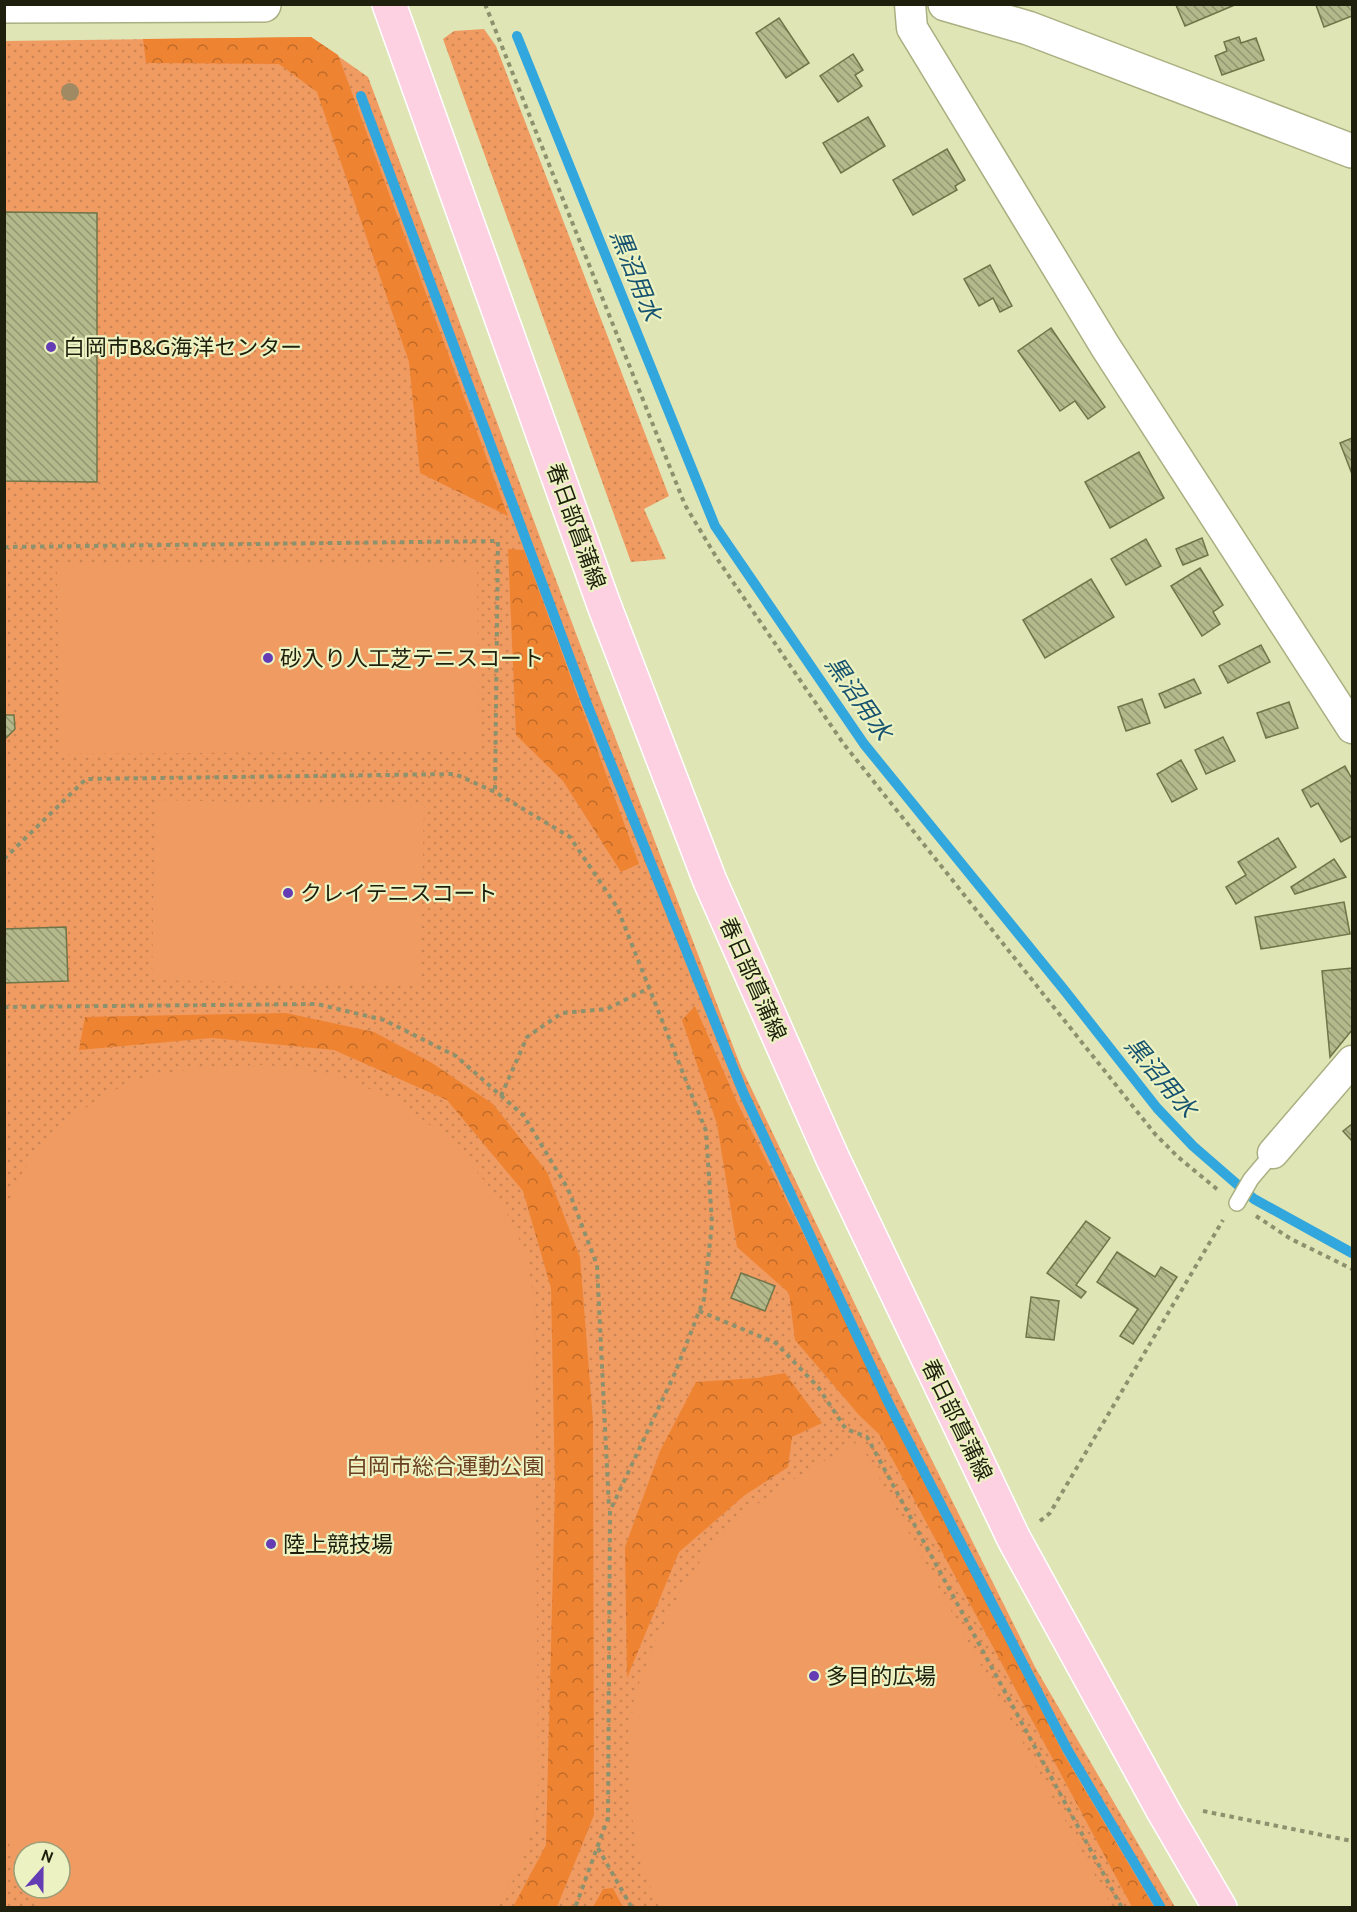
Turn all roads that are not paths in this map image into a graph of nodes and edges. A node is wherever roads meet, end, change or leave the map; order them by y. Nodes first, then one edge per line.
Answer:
1 (389, 4) edge
2 (910, 4) edge
3 (945, 4) edge
4 (264, 5) edge
5 (4, 6) edge
6 (1353, 151) edge
7 (1353, 728) edge
8 (1353, 1061) edge
9 (1273, 1153) joint
10 (1239, 1200) road end
11 (1220, 1908) edge

1 - 11 main road, 春日部菖蒲線
2 - 7 street
3 - 6 street
4 - 5 street
8 - 9 street
9 - 10 lane

